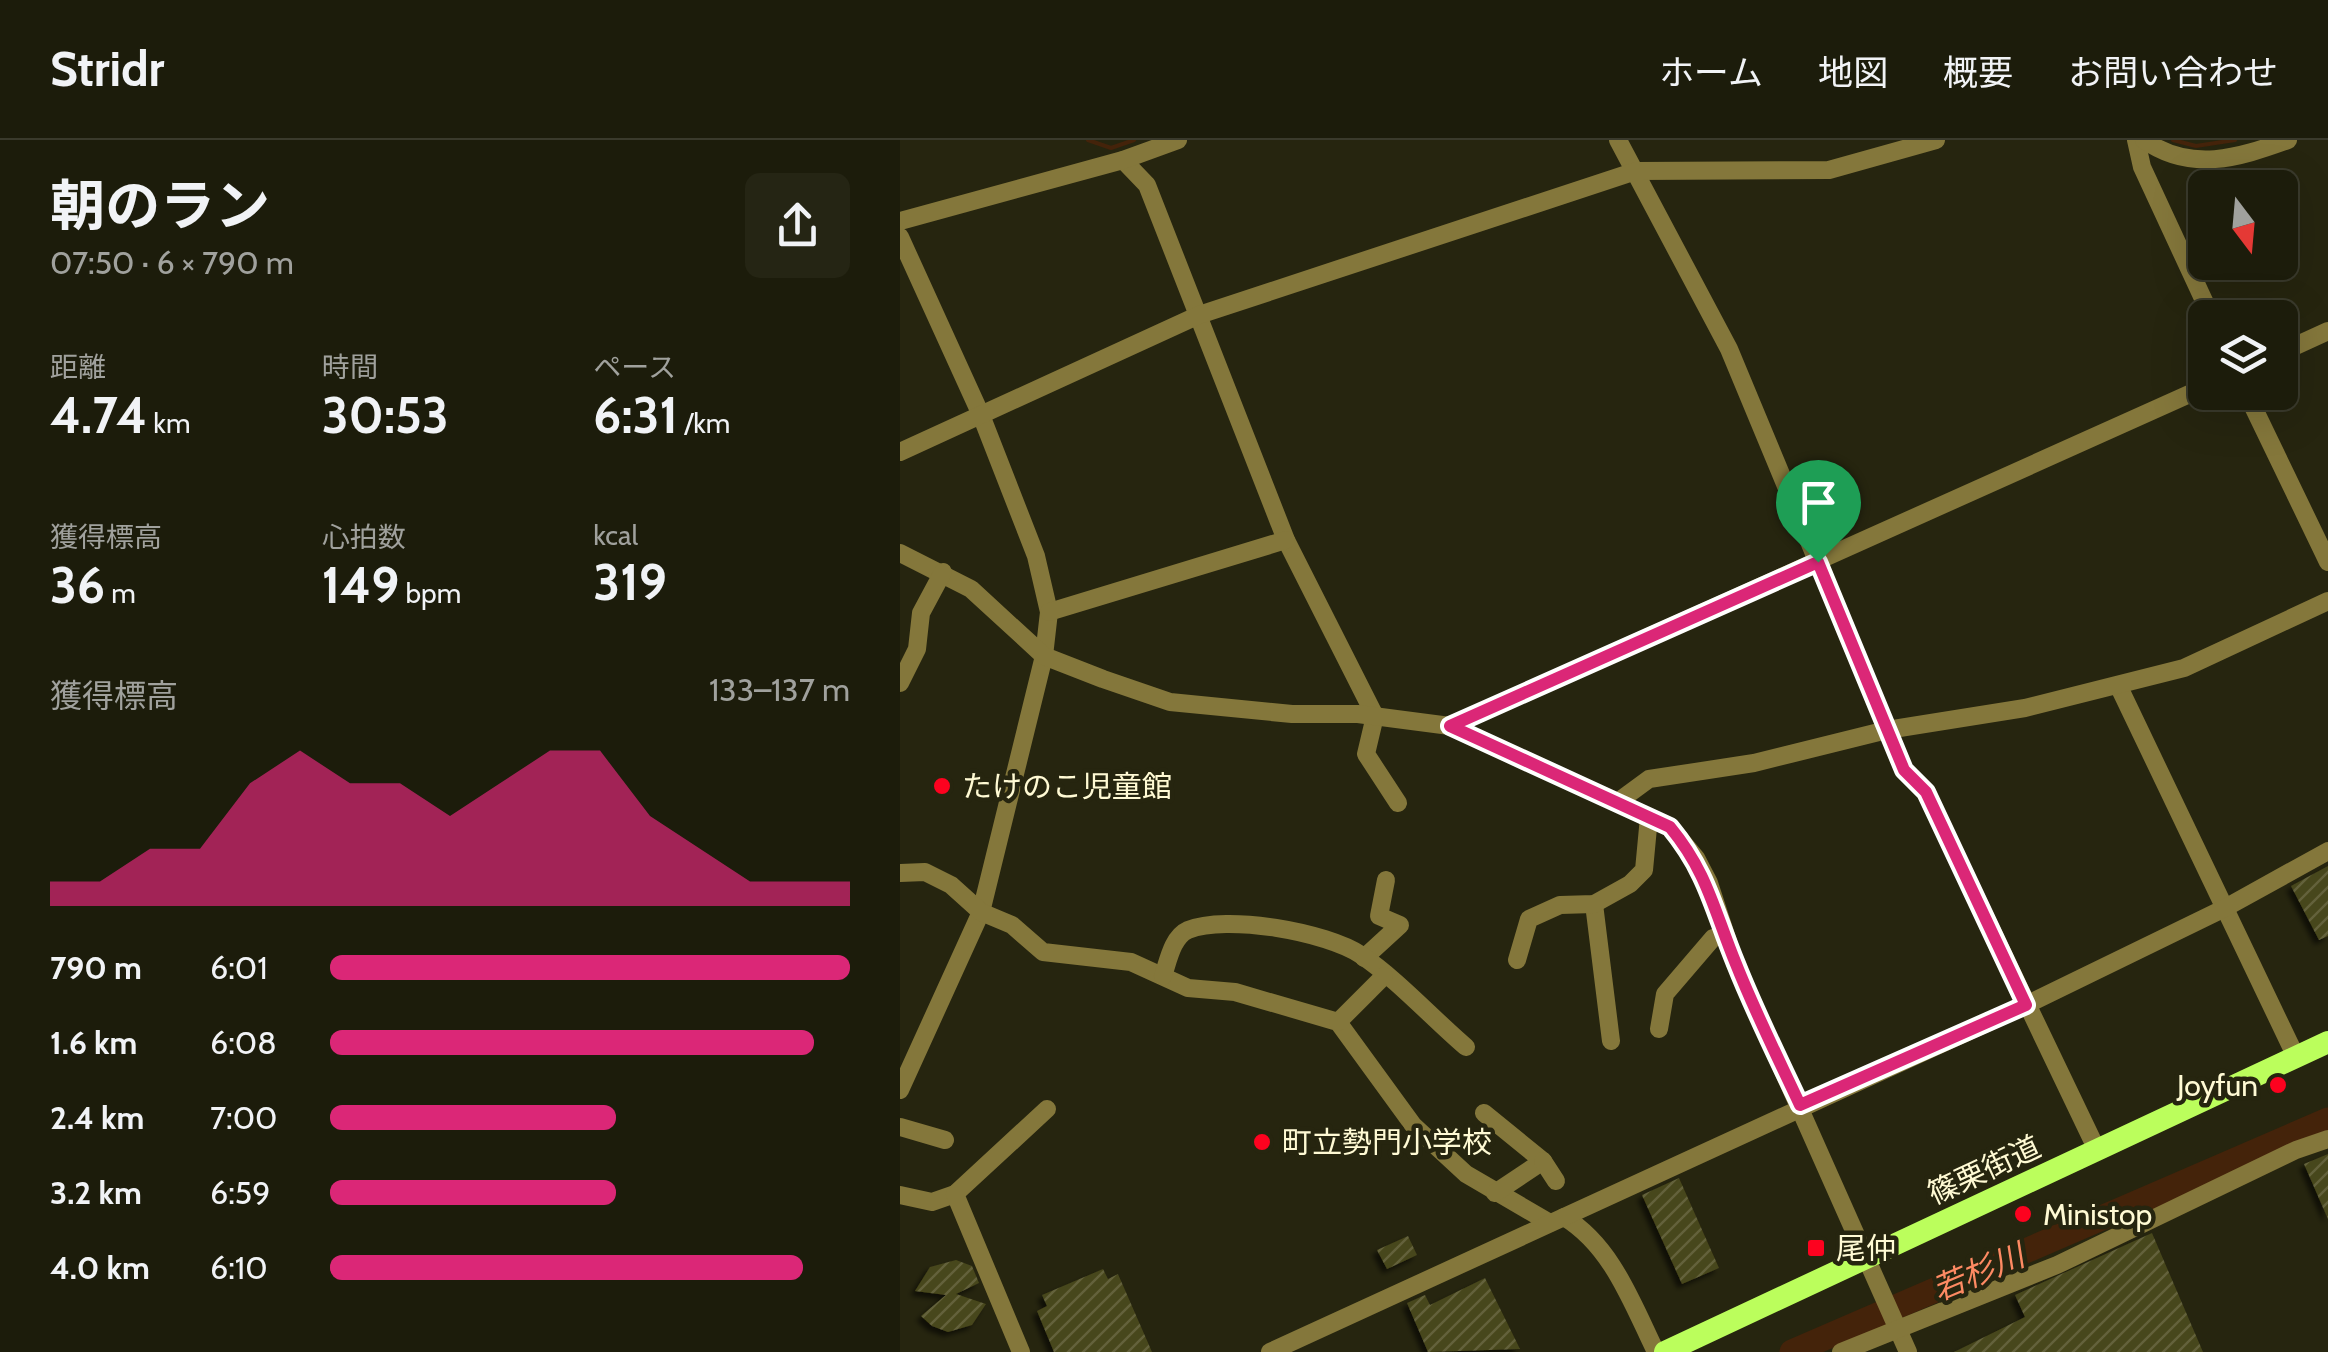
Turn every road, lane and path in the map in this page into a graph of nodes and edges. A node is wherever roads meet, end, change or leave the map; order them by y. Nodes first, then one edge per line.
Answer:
1 (1178, 140) edge
2 (1618, 140) edge
3 (1936, 140) edge
4 (2136, 140) edge
5 (2144, 140) edge
6 (2288, 140) edge
7 (1123, 160) junction
8 (1636, 172) junction
9 (900, 221) edge
10 (900, 237) edge
11 (2204, 300) edge
12 (1199, 315) junction
13 (2328, 332) edge
14 (2298, 346) edge
15 (2188, 395) edge
16 (2255, 410) edge
17 (981, 416) junction
18 (900, 452) edge
19 (1286, 540) junction
20 (900, 553) edge
21 (1818, 562) junction
22 (2328, 562) edge
23 (943, 572) junction
24 (2328, 601) edge
25 (1049, 612) junction
26 (1044, 656) junction
27 (900, 683) edge
28 (2119, 686) junction
29 (1375, 716) junction
30 (1450, 726) junction
31 (1887, 730) junction
32 (1619, 801) junction
33 (1398, 803) dead end
34 (1650, 817) junction
35 (2328, 851) edge
36 (900, 874) edge
37 (1386, 880) dead end
38 (1594, 904) junction
39 (2225, 908) junction
40 (981, 912) junction
41 (1725, 934) junction
42 (1364, 958) junction
43 (1517, 960) dead end
44 (1162, 976) junction
45 (1384, 976) junction
46 (2026, 1005) junction
47 (1338, 1022) junction
48 (1659, 1030) dead end
49 (1611, 1041) dead end
50 (2328, 1042) edge
51 (1466, 1048) dead end
52 (2296, 1058) junction
53 (900, 1090) edge
54 (1800, 1105) junction
55 (1047, 1109) dead end
56 (1484, 1113) dead end
57 (900, 1127) edge
58 (2328, 1139) edge
59 (945, 1140) dead end
60 (2098, 1150) junction
61 (1543, 1161) junction
62 (1556, 1181) dead end
63 (1495, 1193) junction
64 (955, 1194) junction
65 (900, 1195) edge
66 (1557, 1220) junction
67 (1868, 1256) junction
68 (1897, 1329) junction
69 (1281, 1350) edge
70 (1022, 1352) edge
71 (1656, 1352) edge
72 (1665, 1352) edge
73 (1841, 1352) edge
74 (1908, 1352) edge

1 - 7 street
2 - 8 street
3 - 8 street
4 - 11 street
5 - 6 street
7 - 9 street
7 - 12 street
8 - 12 street
8 - 21 street
10 - 17 street
12 - 17 street
12 - 19 street
13 - 14 street
15 - 21 street
16 - 22 street
17 - 18 street
17 - 25 street
19 - 25 street
19 - 29 street
20 - 23 street
21 - 30 street
21 - 31 street
23 - 26 street
23 - 27 street
24 - 28 street
25 - 26 street
26 - 29 street
26 - 40 street
28 - 31 street
28 - 39 street
29 - 30 street
29 - 33 street
30 - 32 street
31 - 32 street
31 - 46 street
32 - 34 street
34 - 38 street
34 - 41 street
35 - 39 street
36 - 40 street
37 - 42 street
38 - 43 street
38 - 49 street
39 - 46 street
39 - 52 street
40 - 44 street
40 - 53 street
41 - 48 street
41 - 54 street
42 - 44 street
42 - 45 street
44 - 47 street
45 - 47 street
45 - 51 street
46 - 54 street
46 - 60 street
47 - 63 street
50 - 52 main road, 篠栗街道
52 - 60 main road, 篠栗街道
54 - 66 street
54 - 67 street
55 - 64 street
56 - 61 street
57 - 59 street
58 - 68 street
60 - 67 main road, 篠栗街道
61 - 62 street
61 - 63 street
63 - 66 street
64 - 65 street
64 - 70 street
66 - 69 street
66 - 71 street
67 - 68 street
67 - 72 main road, 篠栗街道
68 - 73 street
68 - 74 street

